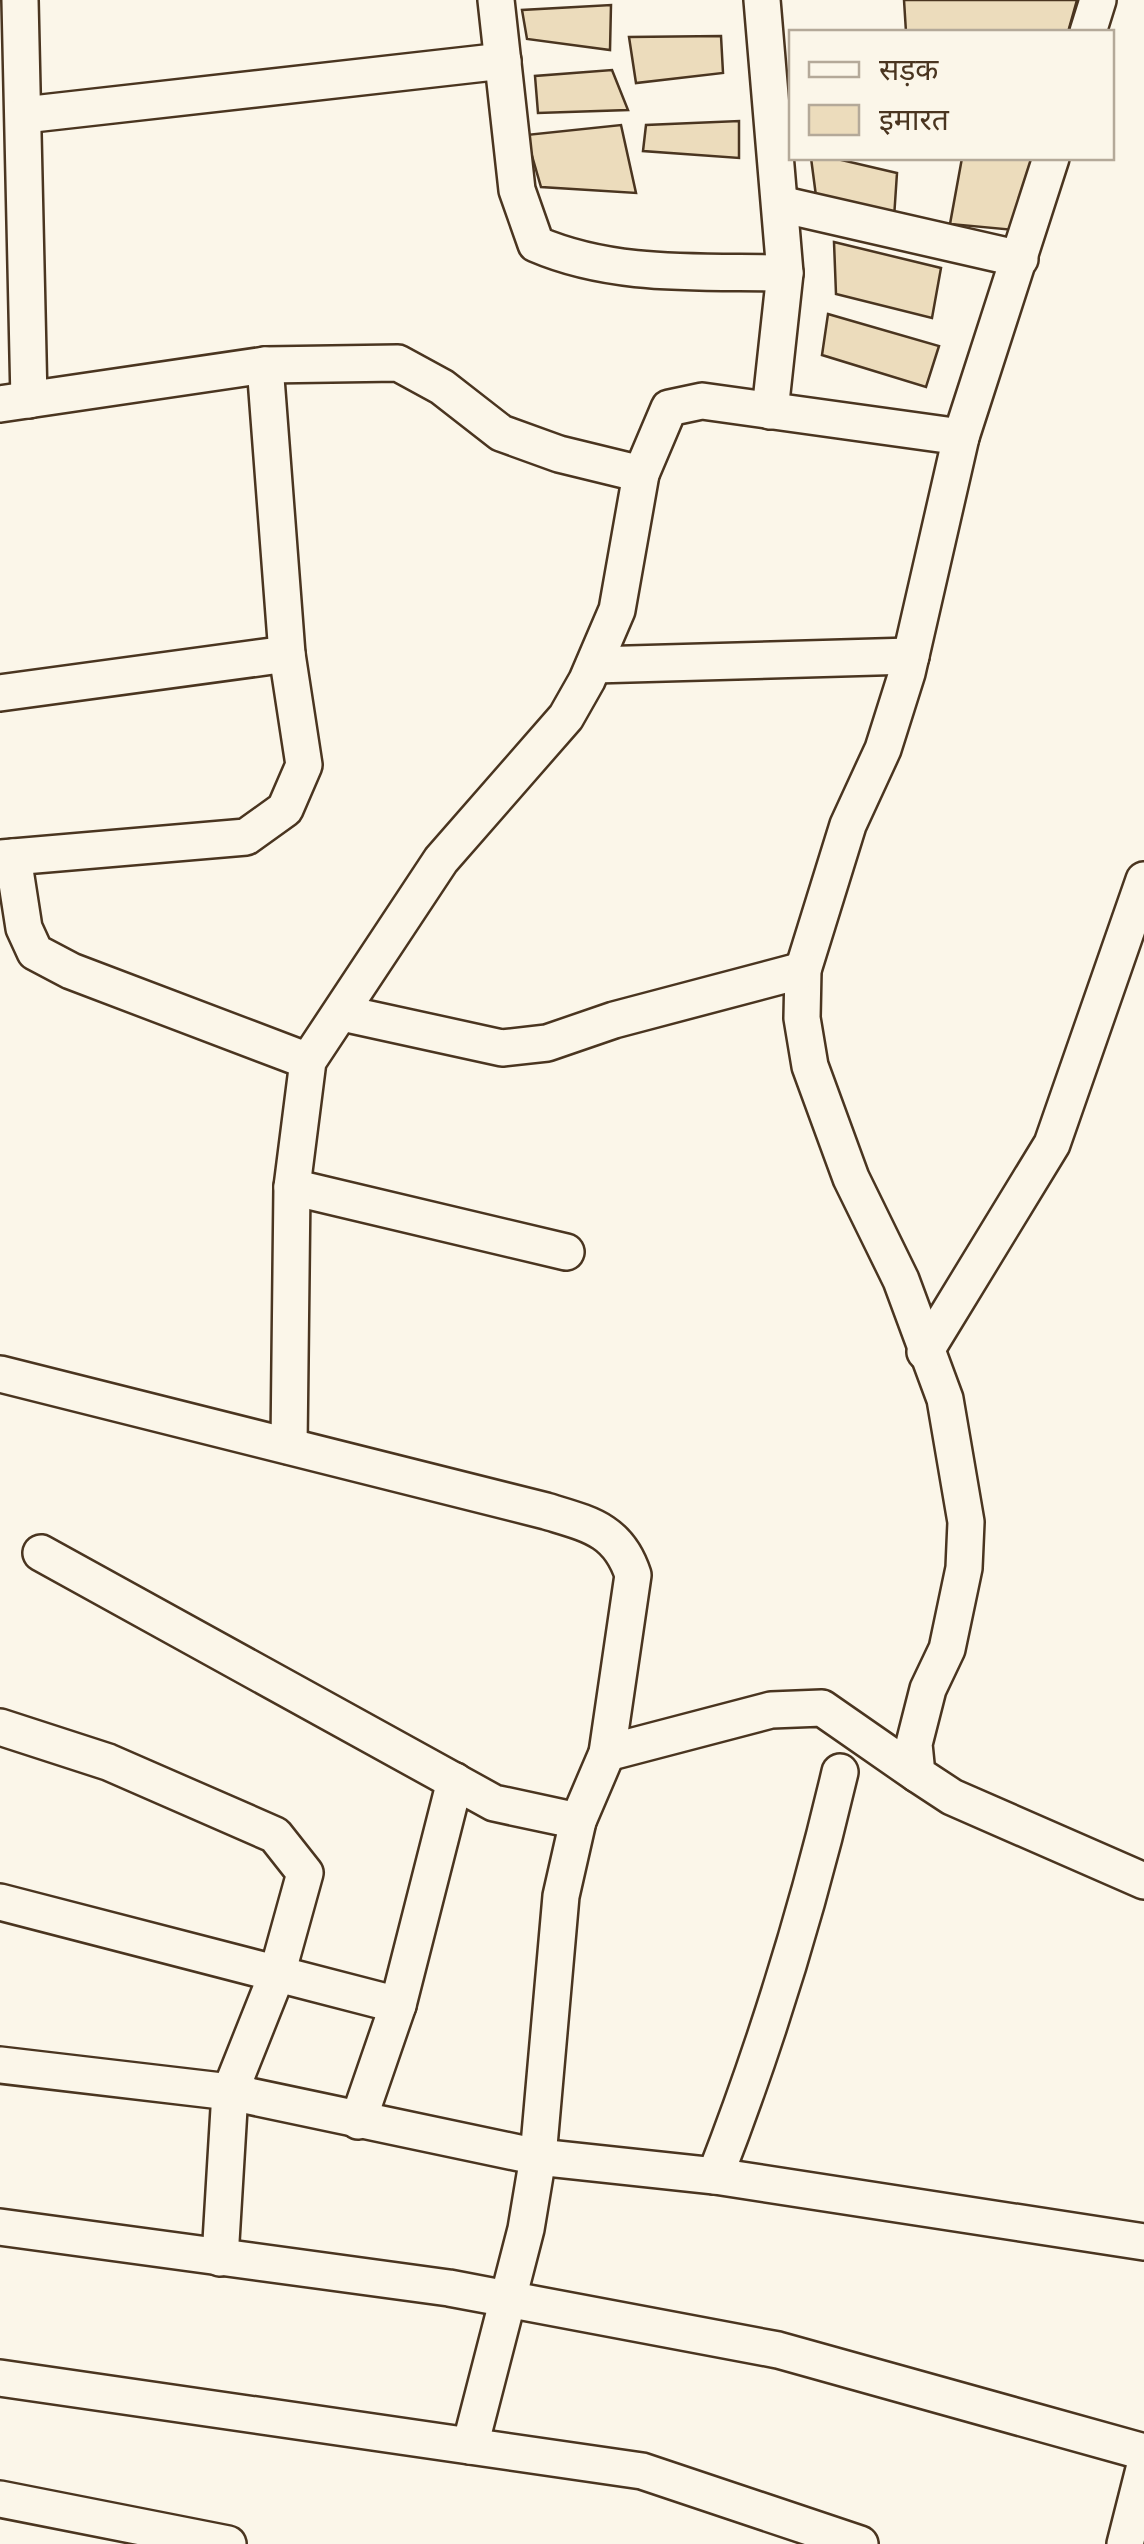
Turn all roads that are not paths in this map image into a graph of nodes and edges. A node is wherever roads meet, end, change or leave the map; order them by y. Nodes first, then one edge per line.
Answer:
1 (20, 0) edge
2 (496, 0) edge
3 (762, 0) edge
4 (1098, 0) edge
5 (1089, 30) edge
6 (503, 61) junction
7 (24, 115) junction
8 (1049, 160) edge
9 (780, 204) junction
10 (1020, 258) junction
11 (785, 273) junction
12 (265, 365) junction
13 (14, 402) edge
14 (770, 411) junction
15 (961, 437) junction
16 (641, 474) junction
17 (287, 654) junction
18 (911, 656) junction
19 (594, 664) junction
20 (0, 692) edge
21 (6, 858) edge
22 (1144, 880) edge
23 (802, 970) junction
24 (342, 1012) junction
25 (308, 1061) junction
26 (292, 1187) junction
27 (566, 1252) dead end
28 (925, 1352) junction
29 (0, 1374) edge
30 (288, 1446) junction
31 (42, 1553) dead end
32 (0, 1726) edge
33 (608, 1753) junction
34 (840, 1772) dead end
35 (917, 1774) junction
36 (455, 1781) junction
37 (578, 1821) junction
38 (1144, 1882) edge
39 (0, 1902) edge
40 (276, 1974) junction
41 (398, 2005) junction
42 (0, 2065) edge
43 (230, 2092) junction
44 (358, 2121) junction
45 (538, 2157) junction
46 (714, 2176) junction
47 (0, 2227) edge
48 (1144, 2242) edge
49 (220, 2258) junction
50 (505, 2298) junction
51 (0, 2378) edge
52 (470, 2446) junction
53 (1144, 2452) edge
54 (1144, 2469) edge
55 (0, 2499) edge
56 (211, 2543) edge
57 (860, 2544) edge
58 (1125, 2544) edge

1 - 7 street
2 - 6 street
3 - 9 street
4 - 5 street
6 - 7 street
6 - 11 street
7 - 13 street
8 - 10 street
9 - 10 street
9 - 11 street
10 - 15 street
11 - 14 street
12 - 13 street
12 - 16 street
12 - 17 street
14 - 15 street
14 - 16 street
15 - 18 street
16 - 19 street
17 - 20 street
17 - 21 street
18 - 19 street
18 - 23 street
19 - 24 street
21 - 25 street
22 - 28 street
23 - 24 street
23 - 28 street
24 - 25 street
25 - 26 street
26 - 27 street
26 - 30 street
28 - 35 street
29 - 30 street
30 - 33 street
31 - 36 street
32 - 40 street
33 - 35 street
33 - 37 street
34 - 46 street
35 - 38 street
36 - 37 street
36 - 41 street
37 - 45 street
39 - 40 street
40 - 41 street
40 - 43 street
41 - 44 street
42 - 43 street
43 - 44 street
43 - 49 street
44 - 45 street
45 - 46 street
45 - 50 street
46 - 48 street
47 - 49 street
49 - 50 street
50 - 52 street
50 - 53 street
51 - 52 street
52 - 57 street
54 - 58 street
55 - 56 street

